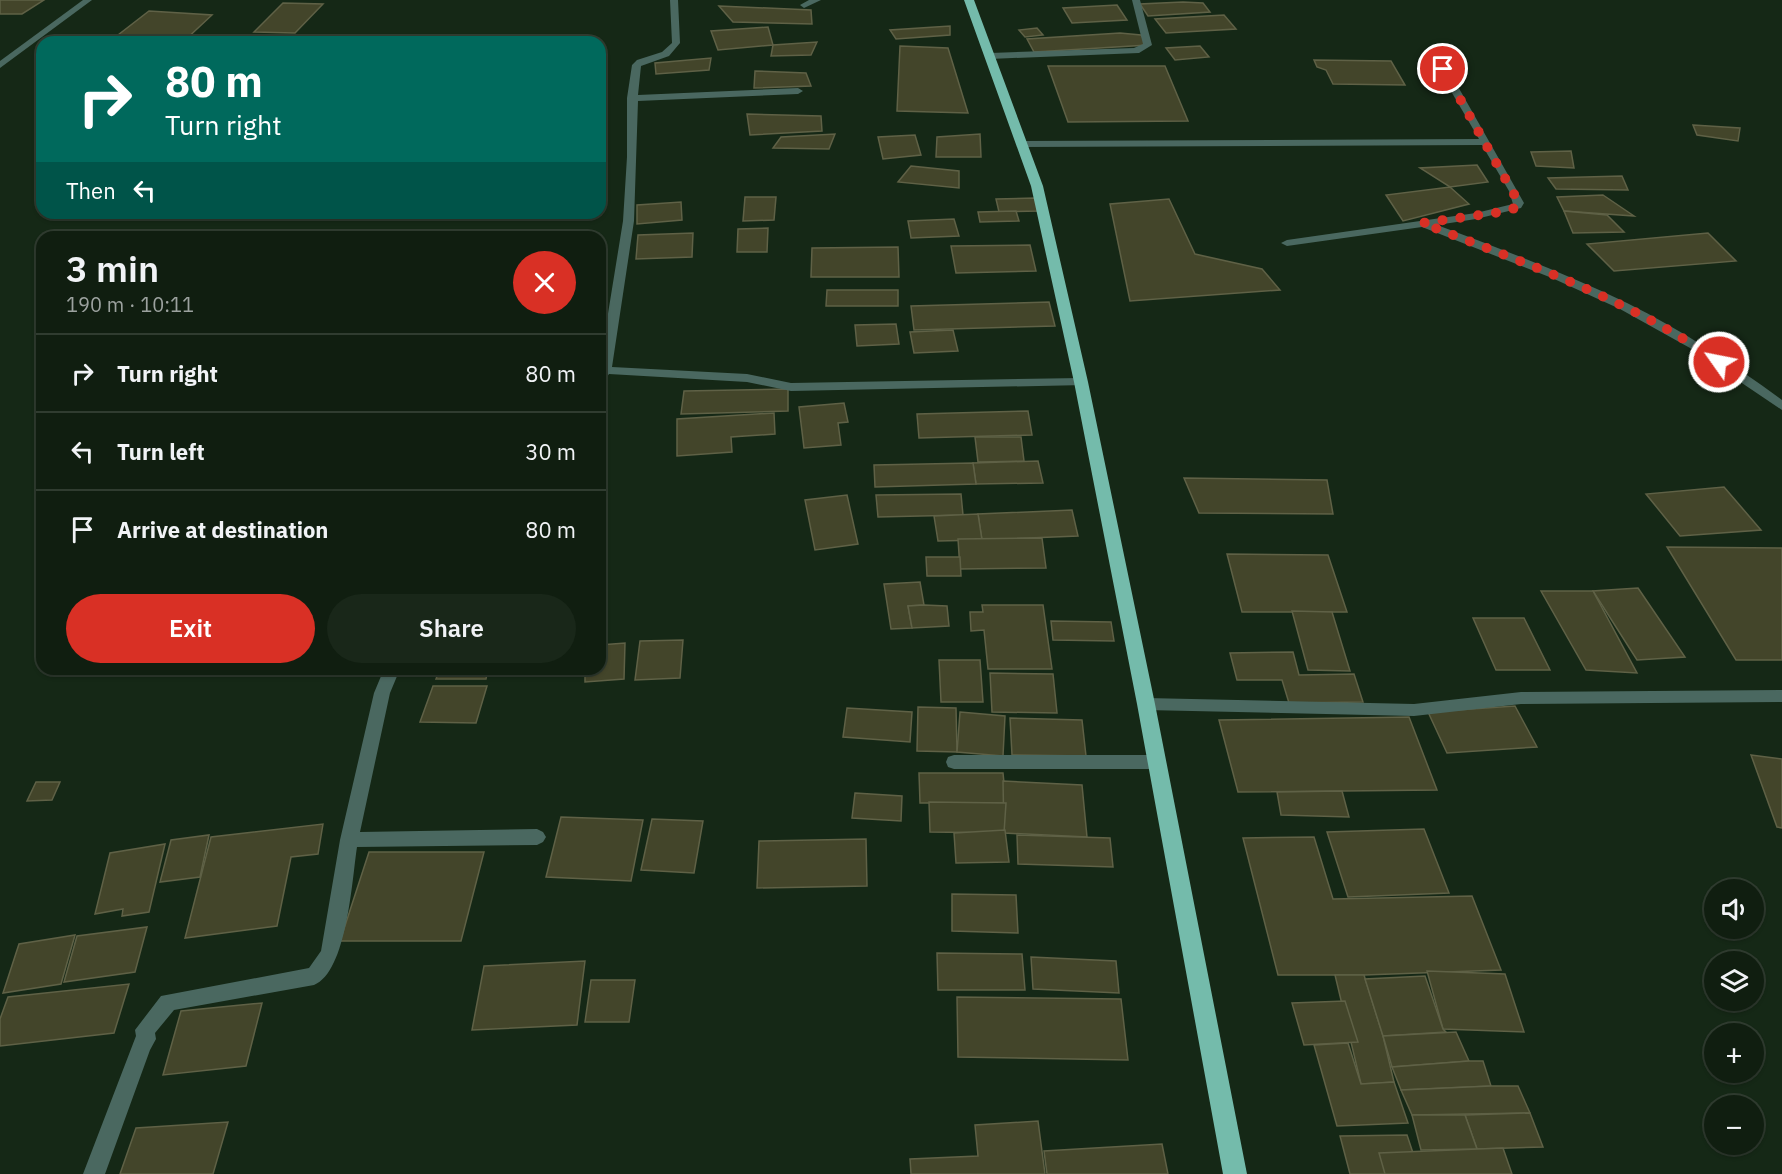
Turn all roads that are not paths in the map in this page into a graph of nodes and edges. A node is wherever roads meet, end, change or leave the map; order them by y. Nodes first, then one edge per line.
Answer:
1 (88, 0) edge
2 (674, 0) edge
3 (817, 0) edge
4 (969, 0) edge
5 (1136, 0) edge
6 (804, 5) dead end
7 (39, 36) edge
8 (36, 38) edge
9 (990, 56) junction
10 (0, 65) edge
11 (1443, 69) dead end
12 (798, 91) dead end
13 (632, 98) junction
14 (1485, 142) junction
15 (1022, 144) junction
16 (1422, 223) junction
17 (1287, 243) dead end
18 (606, 354) edge
19 (606, 374) edge
20 (1081, 382) junction
21 (1782, 406) edge
22 (390, 675) edge
23 (1782, 696) edge
24 (1146, 704) junction
25 (954, 762) dead end
26 (1157, 762) junction
27 (537, 837) dead end
28 (349, 840) junction
29 (94, 1174) edge
30 (1235, 1174) edge

1 - 7 street
2 - 13 street
3 - 6 street
4 - 9 highway
5 - 9 street
8 - 10 street
9 - 15 highway
11 - 14 street
12 - 13 street
13 - 18 street
14 - 15 street
14 - 16 street
15 - 20 highway
16 - 17 street
16 - 21 street
19 - 20 street
20 - 24 highway
22 - 28 street
23 - 24 street
24 - 26 highway
25 - 26 street
26 - 30 highway
27 - 28 street
28 - 29 street

